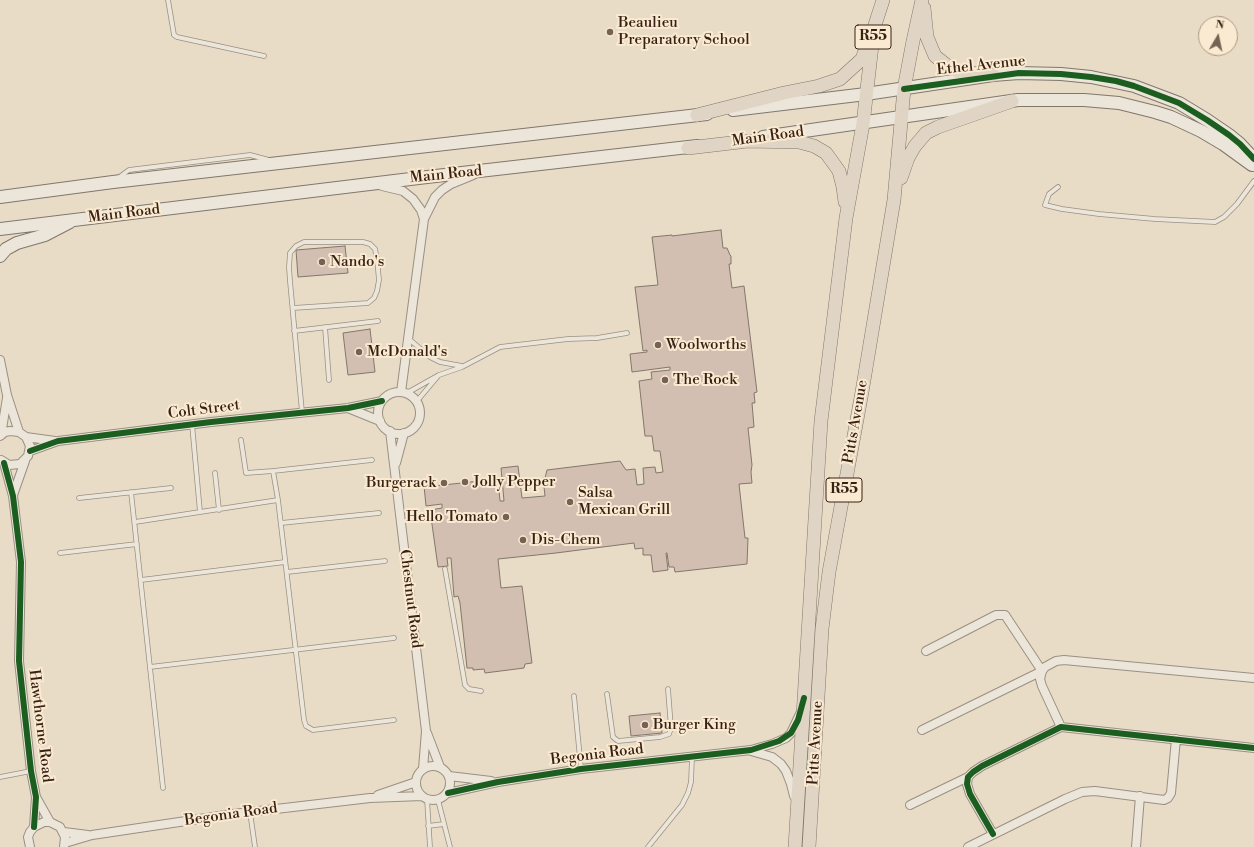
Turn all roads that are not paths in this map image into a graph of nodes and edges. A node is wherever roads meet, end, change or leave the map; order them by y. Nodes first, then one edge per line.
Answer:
1 (168, 0) edge
2 (882, 0) edge
3 (923, 0) edge
4 (874, 28) junction
5 (264, 56) dead end
6 (993, 75) junction
7 (904, 89) junction
8 (866, 94) junction
9 (1012, 101) junction
10 (697, 115) junction
11 (902, 118) junction
12 (863, 124) junction
13 (688, 148) junction
14 (1254, 159) edge
15 (1254, 168) edge
16 (484, 171) junction
17 (1254, 181) edge
18 (367, 184) junction
19 (1058, 187) dead end
20 (0, 197) edge
21 (894, 200) junction
22 (846, 218) junction
23 (424, 219) junction
24 (77, 220) junction
25 (0, 229) edge
26 (0, 256) edge
27 (293, 308) junction
28 (378, 321) dead end
29 (325, 327) junction
30 (294, 331) junction
31 (626, 333) dead end
32 (409, 339) junction
33 (0, 360) edge
34 (462, 367) junction
35 (439, 375) junction
36 (329, 380) dead end
37 (404, 392) junction
38 (7, 395) junction
39 (382, 401) junction
40 (417, 401) junction
41 (348, 408) junction
42 (302, 412) junction
43 (380, 421) junction
44 (192, 424) junction
45 (19, 432) junction
46 (390, 432) junction
47 (404, 433) junction
48 (0, 436) edge
49 (26, 437) junction
50 (241, 440) dead end
51 (58, 441) junction
52 (30, 451) junction
53 (372, 460) dead end
54 (2, 461) edge
55 (25, 461) junction
56 (394, 468) junction
57 (274, 471) junction
58 (215, 473) dead end
59 (171, 488) dead end
60 (131, 492) junction
61 (13, 496) junction
62 (79, 498) dead end
63 (278, 500) junction
64 (218, 510) junction
65 (200, 512) junction
66 (379, 513) dead end
67 (134, 522) junction
68 (280, 523) junction
69 (137, 544) junction
70 (60, 553) dead end
71 (385, 561) dead end
72 (285, 562) junction
73 (445, 569) dead end
74 (286, 572) junction
75 (141, 580) junction
76 (394, 638) dead end
77 (296, 650) junction
78 (926, 651) dead end
79 (150, 667) junction
80 (1042, 671) junction
81 (1254, 678) edge
82 (668, 689) dead end
83 (481, 691) dead end
84 (607, 694) dead end
85 (574, 696) dead end
86 (804, 698) junction
87 (394, 720) dead end
88 (1061, 727) junction
89 (922, 730) dead end
90 (426, 731) junction
91 (1176, 739) junction
92 (1254, 748) edge
93 (750, 750) junction
94 (692, 757) junction
95 (440, 767) junction
96 (423, 769) junction
97 (581, 769) junction
98 (31, 771) junction
99 (449, 776) junction
100 (0, 777) edge
101 (968, 777) junction
102 (416, 782) junction
103 (498, 782) junction
104 (163, 788) dead end
105 (448, 793) junction
106 (1140, 796) junction
107 (36, 797) junction
108 (424, 797) junction
109 (370, 798) junction
110 (438, 800) junction
111 (910, 805) dead end
112 (797, 806) junction
113 (250, 812) junction
114 (50, 822) junction
115 (444, 824) junction
116 (428, 826) junction
117 (34, 827) junction
118 (64, 832) junction
119 (993, 834) junction
120 (92, 835) junction
121 (65, 845) edge
122 (30, 847) edge
123 (255, 847) edge
124 (430, 847) edge
125 (450, 847) edge
126 (648, 847) edge
127 (795, 847) edge
128 (809, 847) edge
129 (968, 847) edge
130 (1136, 847) edge

1 - 5 lane
2 - 4 main road, R55
3 - 6 main road
3 - 7 main road, R55
4 - 8 main road, R55
4 - 10 main road
6 - 7 main road, Ethel Avenue
6 - 14 main road, Ethel Avenue
7 - 8 main road, Ethel Avenue
7 - 11 main road, R55
8 - 10 main road, Main Road
8 - 12 main road, R55
9 - 11 main road
9 - 15 main road
9 - 21 main road
10 - 20 main road, Main Road
11 - 12 main road, Main Road
11 - 21 main road, Pitts Avenue / R55
12 - 13 main road, Main Road
12 - 22 main road, Pitts Avenue / R55
13 - 16 main road, Main Road
13 - 22 main road
16 - 18 main road, Main Road
16 - 23 street
17 - 19 lane
18 - 23 street
18 - 24 main road, Main Road
21 - 128 main road, Pitts Avenue / R55
22 - 86 main road, Pitts Avenue / R55
23 - 32 street
24 - 25 main road, Main Road
24 - 26 main road
27 - 27 lane
27 - 30 lane
28 - 29 lane
29 - 30 lane
29 - 36 lane
30 - 42 lane
31 - 34 lane
32 - 34 lane
32 - 37 street
33 - 38 street
34 - 35 lane
35 - 37 lane
35 - 40 lane
37 - 39 street
37 - 40 street
38 - 45 street
38 - 48 street
39 - 41 street, Colt Street
39 - 43 street
40 - 47 street
41 - 42 street, Colt Street
41 - 43 street, Colt Street
42 - 44 street, Colt Street
43 - 46 street
44 - 51 street, Colt Street
44 - 65 lane
45 - 48 street
45 - 49 street
46 - 47 street
46 - 56 street, Chestnut Road
47 - 56 street, Chestnut Road
49 - 51 street, Colt Street
49 - 52 street
50 - 57 lane
51 - 52 street, Colt Street
52 - 55 street, Hawthorne Road
53 - 57 lane
54 - 55 street
54 - 61 street, Hawthorne Road
55 - 61 street, Hawthorne Road
56 - 90 street, Chestnut Road
57 - 63 lane
58 - 64 lane
59 - 60 lane
60 - 62 lane
60 - 67 lane
61 - 98 street, Hawthorne Road
63 - 64 lane
63 - 68 lane
64 - 65 lane
65 - 67 lane
66 - 68 lane
67 - 69 lane
68 - 72 lane
69 - 70 lane
69 - 75 lane
71 - 74 lane
72 - 74 lane
72 - 75 lane
73 - 83 lane
74 - 77 lane
75 - 79 lane
76 - 77 lane
77 - 79 lane
77 - 87 lane
78 - 80 street
79 - 104 lane
80 - 81 street
80 - 88 street
80 - 89 street
82 - 84 lane
85 - 97 lane
86 - 93 street
86 - 112 main road, Pitts Avenue / R55
88 - 91 street
88 - 101 street
90 - 95 street, Chestnut Road
90 - 96 street, Chestnut Road
91 - 92 street
91 - 106 street
93 - 94 street, Begonia Road
93 - 112 street
94 - 97 street, Begonia Road
94 - 126 lane
95 - 96 street
95 - 99 street
96 - 102 street
97 - 103 street, Begonia Road
98 - 100 lane
98 - 107 street, Hawthorne Road
99 - 103 street, Begonia Road
99 - 105 street
101 - 111 street
101 - 119 street
102 - 108 street
102 - 109 street, Begonia Road
103 - 105 street, Begonia Road
105 - 110 street
106 - 119 street
106 - 130 street
107 - 114 street, Hawthorne Road
107 - 117 street, Hawthorne Road
108 - 109 street, Begonia Road
108 - 110 street
108 - 116 lane
109 - 113 street, Begonia Road
110 - 115 lane
112 - 127 main road, Pitts Avenue / R55
113 - 120 street, Begonia Road
113 - 123 lane
114 - 117 street
114 - 118 street
115 - 116 lane
115 - 125 lane
116 - 124 lane
117 - 122 street, Hawthorne Road
118 - 120 street, Begonia Road
118 - 121 street
119 - 129 street
120 - 121 street, Begonia Road

